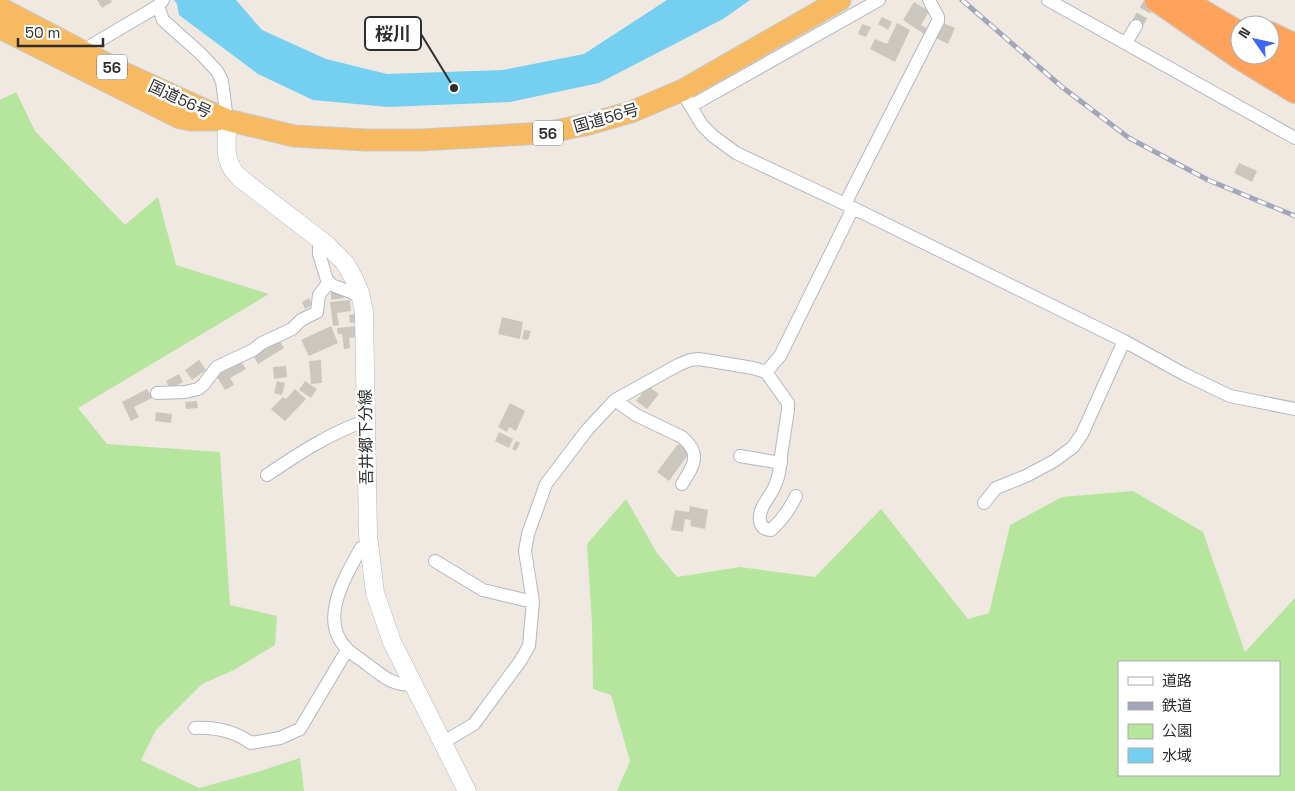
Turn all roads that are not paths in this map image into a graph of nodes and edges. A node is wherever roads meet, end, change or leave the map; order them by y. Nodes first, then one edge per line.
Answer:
1 (840, 0) edge
2 (879, 0) edge
3 (929, 0) edge
4 (1048, 0) edge
5 (1157, 0) edge
6 (1182, 0) edge
7 (1203, 0) edge
8 (160, 2) edge
9 (0, 8) edge
10 (1232, 15) edge
11 (1136, 26) tunnel mouth
12 (0, 28) edge
13 (1230, 28) edge
14 (1280, 39) edge
15 (1126, 43) junction
16 (1295, 46) edge
17 (85, 53) junction
18 (1280, 57) edge
19 (1295, 66) edge
20 (1295, 91) edge
21 (687, 98) junction
22 (227, 120) junction
23 (1295, 138) edge
24 (849, 206) junction
25 (319, 239) junction
26 (329, 282) junction
27 (362, 300) junction
28 (1124, 341) junction
29 (766, 372) junction
30 (157, 393) dead end
31 (615, 400) junction
32 (1295, 409) edge
33 (365, 421) junction
34 (740, 456) dead end
35 (781, 463) junction
36 (267, 475) dead end
37 (682, 484) dead end
38 (796, 496) dead end
39 (984, 502) dead end
40 (368, 546) junction
41 (435, 561) dead end
42 (533, 602) junction
43 (347, 650) junction
44 (413, 685) junction
45 (195, 728) dead end
46 (442, 743) junction
47 (467, 791) edge

1 - 21 highway, 国道56号 / 56
2 - 21 street
3 - 24 street
4 - 15 street
5 - 20 highway
6 - 13 highway
7 - 10 highway
8 - 17 street
8 - 22 street
9 - 17 highway, 国道56号 / 56
11 - 15 street
12 - 22 highway, 国道56号 / 56
14 - 16 highway
15 - 23 street
17 - 22 highway, 国道56号 / 56
18 - 19 highway
21 - 22 highway, 国道56号 / 56
21 - 24 street
22 - 25 main road, 吾井郷下分線
24 - 28 street
24 - 29 street
25 - 26 street
25 - 27 main road, 吾井郷下分線
26 - 27 street
26 - 30 street
27 - 33 main road, 吾井郷下分線
28 - 32 street
28 - 39 street
29 - 31 street
29 - 35 street
31 - 37 street
31 - 42 street
33 - 36 street
33 - 40 main road, 吾井郷下分線
34 - 35 street
35 - 38 street
40 - 43 street
40 - 44 main road, 吾井郷下分線
41 - 42 street
42 - 46 street
43 - 44 street
43 - 45 street
44 - 46 main road, 吾井郷下分線
46 - 47 main road, 吾井郷下分線

